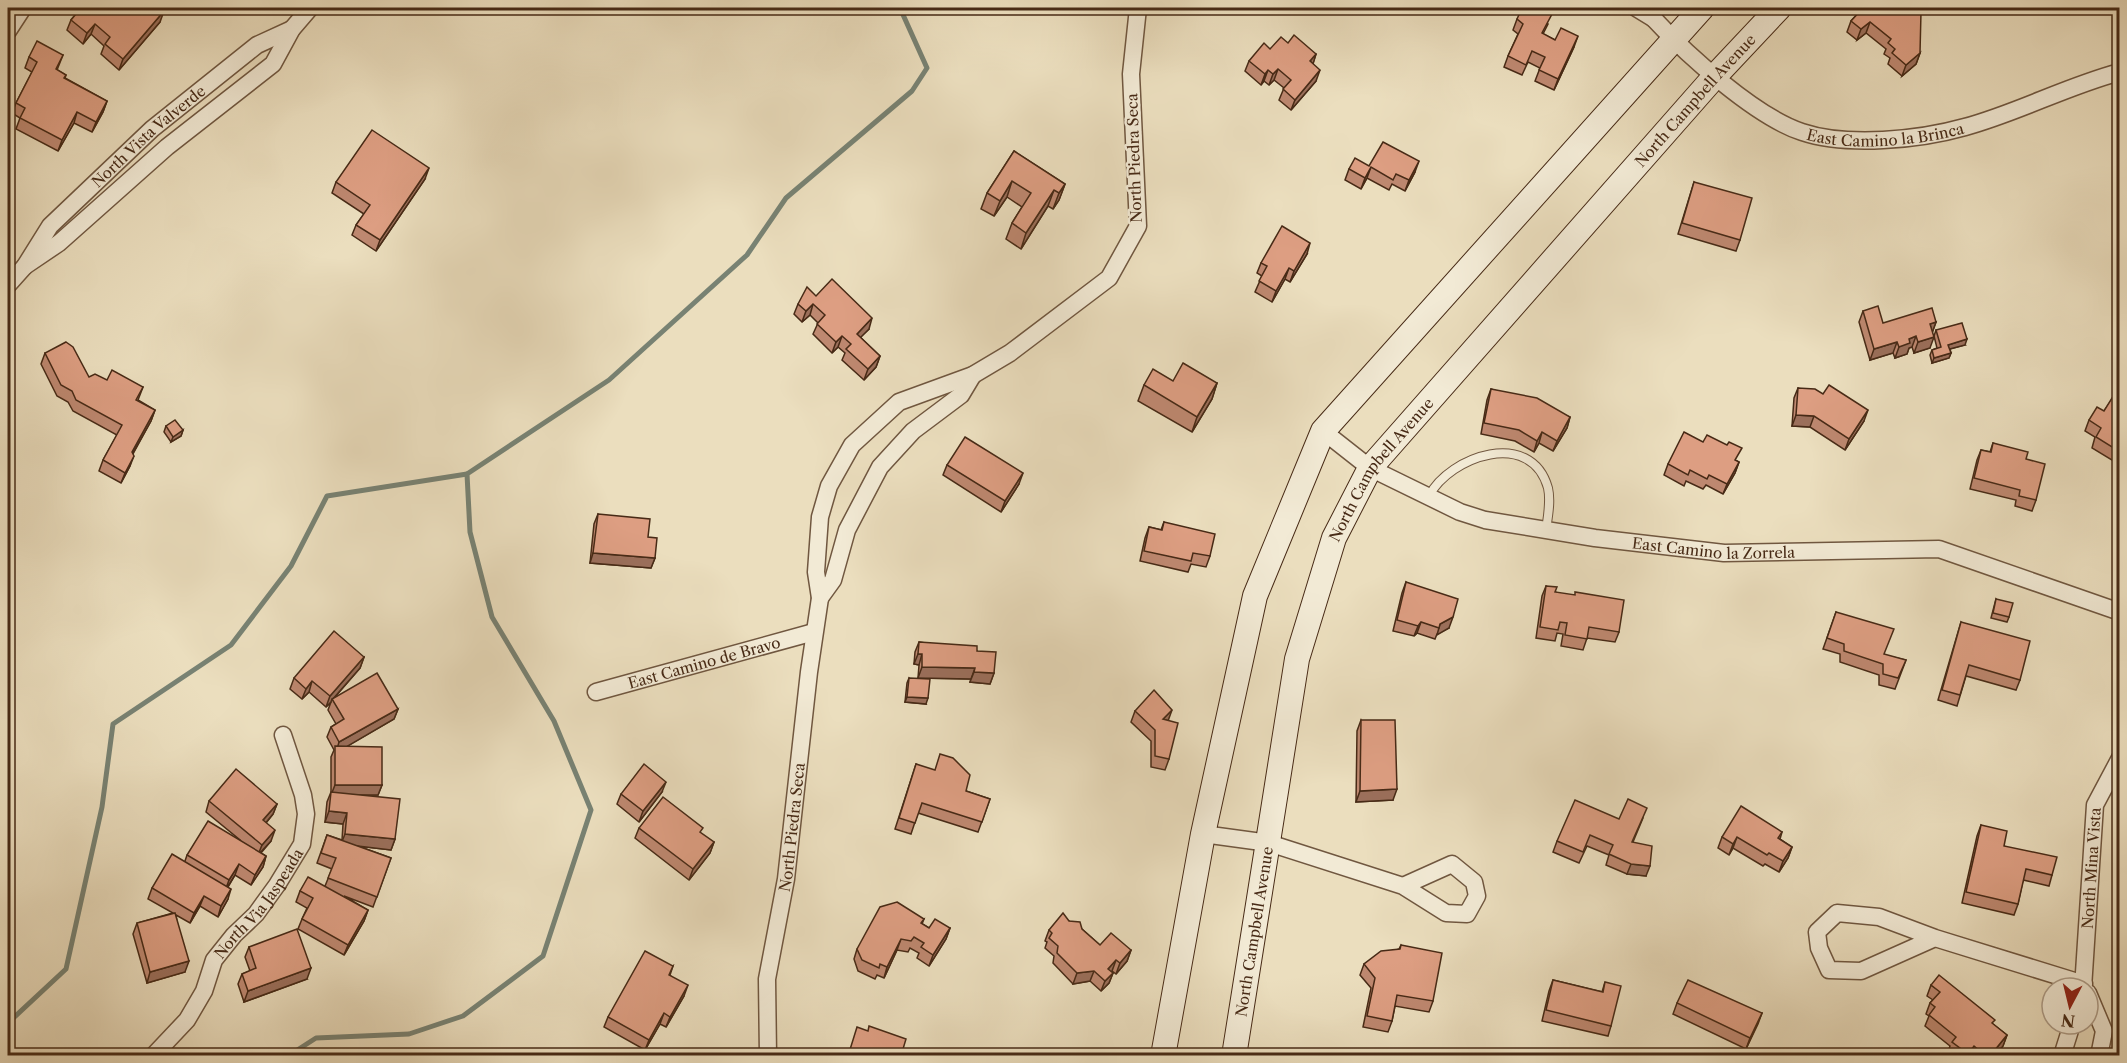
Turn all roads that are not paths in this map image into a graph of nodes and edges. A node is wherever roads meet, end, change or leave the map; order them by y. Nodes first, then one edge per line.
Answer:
1 (23, 8) edge
2 (310, 8) edge
3 (1138, 8) edge
4 (1636, 8) edge
5 (1702, 8) edge
6 (1779, 8) edge
7 (1649, 13) edge
8 (292, 29) junction
9 (8, 31) edge
10 (1673, 39) junction
11 (2120, 72) edge
12 (1716, 75) junction
13 (25, 266) junction
14 (8, 285) edge
15 (973, 375) junction
16 (1323, 431) junction
17 (1370, 468) junction
18 (1429, 496) junction
19 (1546, 530) junction
20 (820, 597) junction
21 (2120, 612) edge
22 (814, 632) junction
23 (596, 692) dead end
24 (283, 735) dead end
25 (2120, 759) edge
26 (1203, 834) junction
27 (1269, 843) junction
28 (1403, 886) dead end
29 (1935, 938) junction
30 (2049, 976) edge
31 (2086, 976) edge
32 (2100, 1022) edge
33 (2068, 1036) edge
34 (153, 1056) edge
35 (768, 1056) edge
36 (1163, 1056) edge
37 (1234, 1056) edge
38 (2062, 1056) edge
39 (2099, 1056) edge

1 - 9 street
2 - 8 street, North Vista Valverde
3 - 15 street, North Piedra Seca
4 - 7 street
5 - 10 main road
6 - 12 main road, North Campbell Avenue
7 - 10 street, East Camino la Brinca
8 - 13 street, North Vista Valverde
8 - 13 street, North Vista Valverde
10 - 12 street, East Camino la Brinca
10 - 16 main road
11 - 12 street, East Camino la Brinca
12 - 17 main road, North Campbell Avenue
13 - 14 street, North Vista Valverde
15 - 20 street, North Piedra Seca
15 - 20 street, North Piedra Seca
16 - 17 street, East Camino la Zorrela
16 - 26 main road
17 - 18 street, East Camino la Zorrela
17 - 27 main road, North Campbell Avenue
18 - 19 street, East Camino la Zorrela
18 - 19 lane
19 - 21 street, East Camino la Zorrela
20 - 22 street, North Piedra Seca
22 - 23 street, East Camino de Bravo
22 - 35 street, North Piedra Seca
24 - 34 street, North Via Jaspeada
25 - 31 street, North Mina Vista
26 - 27 street
26 - 36 main road
27 - 28 street
27 - 37 main road, North Campbell Avenue
29 - 29 street
29 - 30 street
32 - 39 street, North Mina Vista
33 - 38 street

